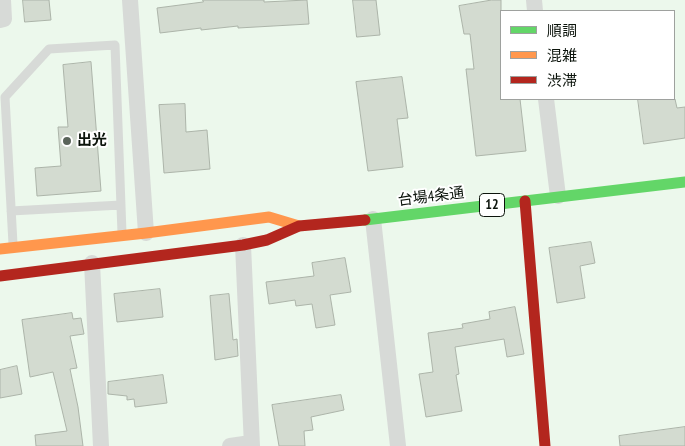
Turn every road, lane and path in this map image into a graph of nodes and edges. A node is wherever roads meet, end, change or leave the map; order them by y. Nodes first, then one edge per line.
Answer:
1 (3, 0) edge
2 (130, 0) edge
3 (0, 20) edge
4 (546, 100) edge
5 (685, 182) edge
6 (558, 196) junction
7 (524, 201) junction
8 (121, 204) junction
9 (11, 211) junction
10 (373, 219) junction
11 (299, 226) junction
12 (146, 233) junction
13 (122, 236) junction
14 (243, 245) junction
15 (13, 248) junction
16 (0, 249) edge
17 (92, 263) junction
18 (0, 276) edge
19 (252, 444) edge
20 (101, 446) edge
21 (230, 446) edge
22 (398, 446) edge
23 (544, 446) edge

1 - 3 street
2 - 12 street
4 - 6 street
5 - 6 main road, 台場4条通 / 12
6 - 7 main road, 台場4条通 / 12
7 - 10 main road, 台場4条通 / 12
7 - 23 main road
8 - 9 lane
8 - 9 lane
8 - 13 lane
9 - 15 lane
10 - 11 main road, 台場4条通 / 12
10 - 22 street
11 - 12 main road, 台場4条通 / 12
11 - 14 main road, 台場4条通 / 12
12 - 13 main road, 台場4条通 / 12
13 - 15 main road, 台場4条通 / 12
14 - 17 main road, 台場4条通 / 12
14 - 19 street
15 - 16 main road, 台場4条通 / 12
17 - 18 main road, 台場4条通 / 12
17 - 20 street
19 - 21 street

